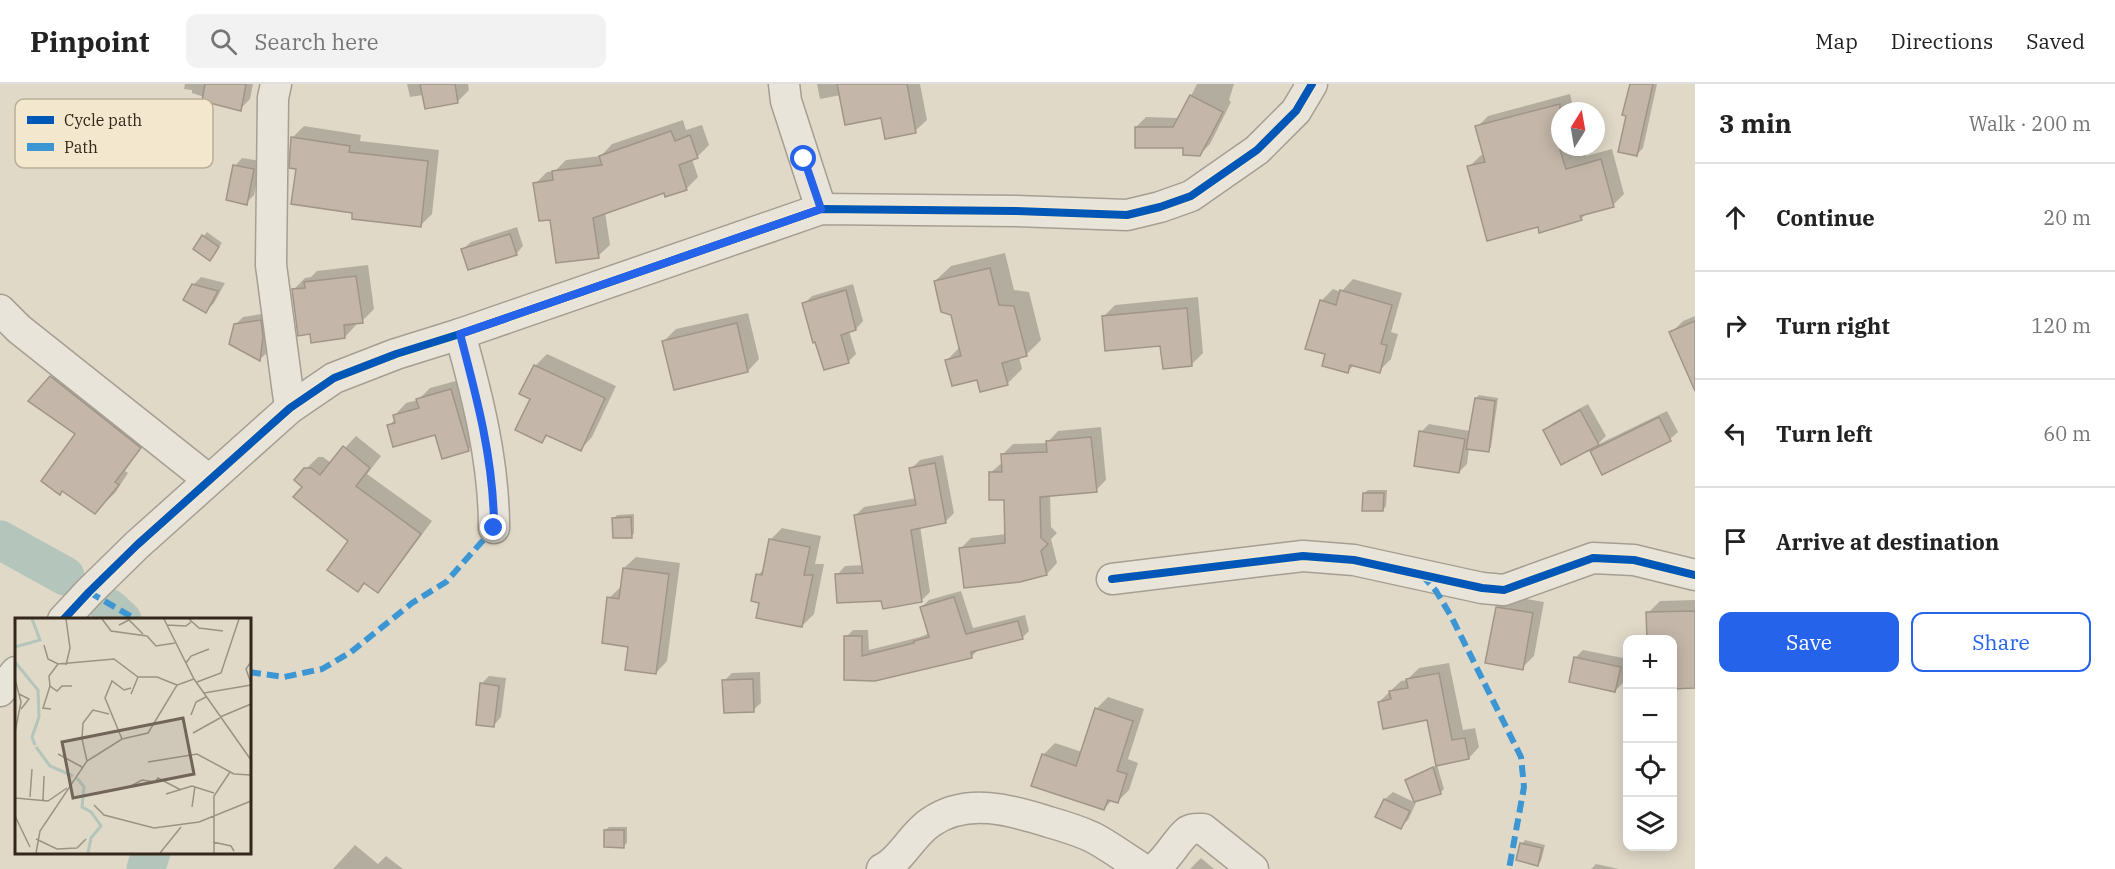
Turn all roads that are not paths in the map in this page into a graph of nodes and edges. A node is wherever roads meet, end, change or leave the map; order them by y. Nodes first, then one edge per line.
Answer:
1 (276, 84) edge
2 (784, 84) edge
3 (1312, 84) edge
4 (821, 209) junction
5 (0, 310) edge
6 (460, 334) junction
7 (290, 408) junction
8 (209, 480) junction
9 (494, 528) dead end
10 (1695, 576) edge
11 (1112, 579) dead end
12 (65, 618) edge
13 (15, 673) edge
14 (0, 691) edge
15 (882, 869) edge
16 (1143, 869) edge
17 (1154, 869) edge
18 (1253, 869) edge

1 - 7 street
2 - 4 street
3 - 4 street
4 - 6 street
5 - 8 street
6 - 7 street
6 - 9 street
7 - 8 street
8 - 12 street
10 - 11 street
13 - 14 street
15 - 16 street
17 - 18 street

